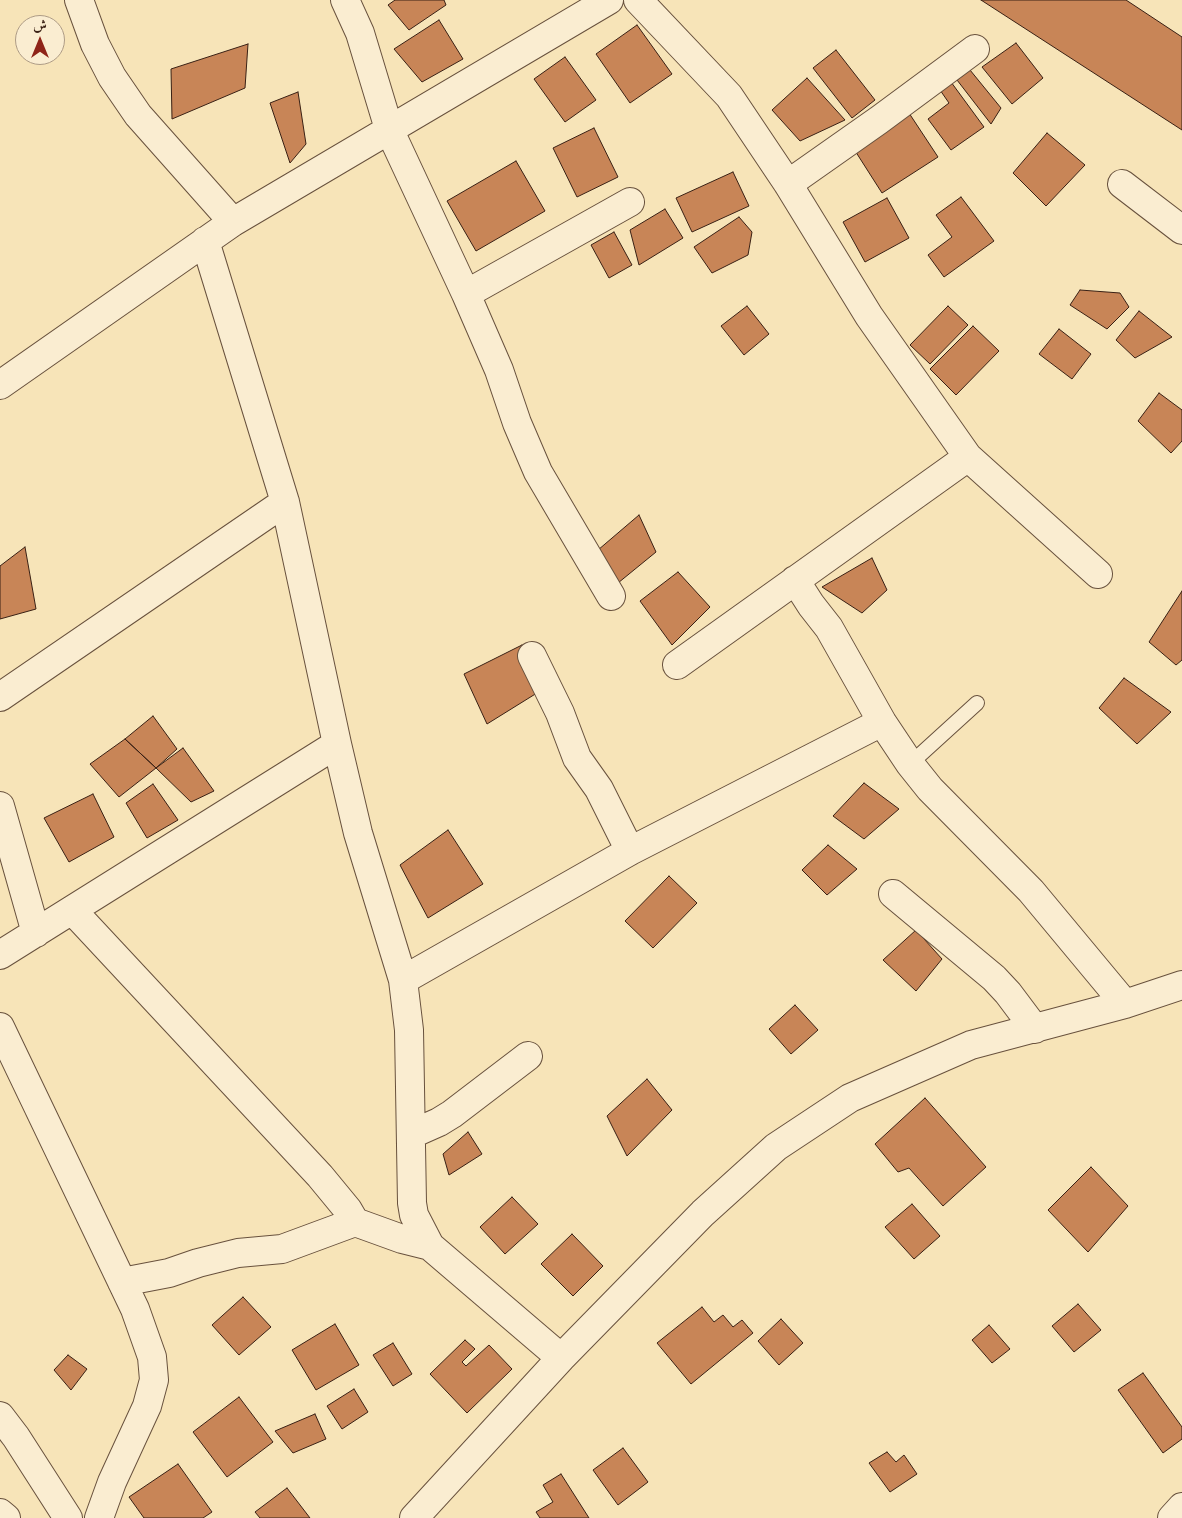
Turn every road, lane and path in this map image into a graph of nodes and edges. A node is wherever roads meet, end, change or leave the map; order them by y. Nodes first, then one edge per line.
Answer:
1 (79, 0) edge
2 (345, 0) edge
3 (609, 0) edge
4 (638, 0) edge
5 (975, 49) dead end
6 (388, 129) junction
7 (788, 184) junction
8 (1122, 184) dead end
9 (630, 202) dead end
10 (233, 222) junction
11 (1182, 230) edge
12 (205, 241) junction
13 (466, 294) junction
14 (0, 385) edge
15 (968, 457) junction
16 (285, 502) junction
17 (1098, 574) dead end
18 (795, 580) junction
19 (611, 596) dead end
20 (532, 656) dead end
21 (676, 666) dead end
22 (0, 698) edge
23 (977, 703) dead end
24 (882, 722) junction
25 (337, 744) junction
26 (910, 764) junction
27 (0, 806) edge
28 (630, 851) junction
29 (893, 894) dead end
30 (72, 910) junction
31 (36, 933) junction
32 (0, 956) edge
33 (403, 980) junction
34 (1182, 985) edge
35 (1125, 1004) junction
36 (0, 1027) edge
37 (1035, 1029) junction
38 (528, 1056) dead end
39 (412, 1134) junction
40 (355, 1222) junction
41 (430, 1246) junction
42 (122, 1282) junction
43 (561, 1358) junction
44 (0, 1416) edge
45 (1182, 1507) edge
46 (0, 1513) edge
47 (6, 1518) edge
48 (68, 1518) edge
49 (99, 1518) edge
50 (414, 1518) edge
51 (1172, 1518) edge

1 - 10 street
2 - 6 street
3 - 6 street
4 - 7 street
5 - 7 street
6 - 10 street
6 - 13 street
7 - 15 street
8 - 11 street
9 - 13 street
10 - 12 street
12 - 14 street
12 - 16 street
13 - 19 street
15 - 17 street
15 - 18 street
16 - 22 street
16 - 25 street
18 - 21 street
18 - 24 street
20 - 28 street
23 - 26 lane
24 - 26 street
24 - 28 street
25 - 30 street
25 - 33 street
26 - 35 street
27 - 31 street
28 - 33 street
29 - 37 street
30 - 31 street
30 - 40 street
31 - 32 street
33 - 39 street
34 - 35 street
35 - 37 street
36 - 42 street
37 - 43 street
38 - 39 street
39 - 41 street
40 - 41 street
40 - 42 street
41 - 43 street
42 - 49 street
43 - 50 street
44 - 48 street
45 - 51 street
46 - 47 street

